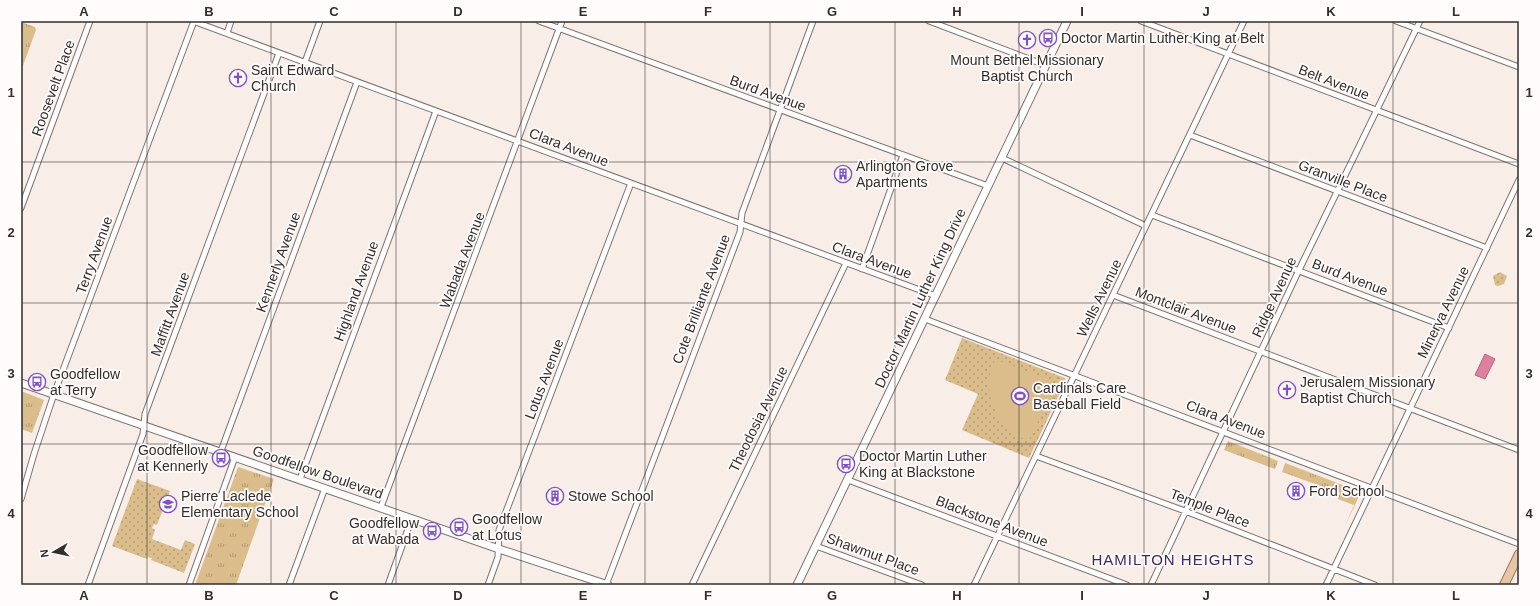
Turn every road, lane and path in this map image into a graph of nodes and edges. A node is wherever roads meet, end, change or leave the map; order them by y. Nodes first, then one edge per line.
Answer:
1 (90, 21) edge
2 (193, 21) edge
3 (231, 21) edge
4 (320, 21) edge
5 (540, 21) edge
6 (562, 21) edge
7 (813, 21) edge
8 (929, 21) edge
9 (1067, 21) edge
10 (1141, 21) edge
11 (1244, 21) edge
12 (1396, 21) edge
13 (1420, 21) edge
14 (560, 28) junction
15 (1417, 29) junction
16 (227, 33) junction
17 (279, 52) junction
18 (1228, 55) junction
19 (305, 62) junction
20 (1046, 65) junction
21 (1519, 67) edge
22 (357, 82) junction
23 (780, 110) junction
24 (436, 111) junction
25 (1376, 111) junction
26 (1190, 136) junction
27 (519, 141) junction
28 (903, 155) junction
29 (1002, 158) junction
30 (1519, 164) edge
31 (1519, 180) edge
32 (631, 183) junction
33 (988, 186) junction
34 (1338, 192) junction
35 (21, 208) edge
36 (1152, 215) junction
37 (741, 223) junction
38 (1146, 226) junction
39 (1487, 248) junction
40 (846, 263) junction
41 (862, 270) junction
42 (1299, 270) junction
43 (1113, 295) junction
44 (936, 296) junction
45 (925, 319) junction
46 (1449, 328) junction
47 (1262, 352) junction
48 (1074, 376) junction
49 (21, 383) edge
50 (54, 394) junction
51 (1411, 408) junction
52 (144, 424) junction
53 (1224, 431) junction
54 (1519, 450) edge
55 (221, 451) junction
56 (1036, 456) junction
57 (235, 457) junction
58 (300, 479) junction
59 (848, 480) junction
60 (1372, 487) junction
61 (325, 488) junction
62 (21, 499) edge
63 (381, 507) junction
64 (1185, 511) junction
65 (412, 518) junction
66 (998, 536) junction
67 (1519, 544) edge
68 (816, 546) junction
69 (499, 549) junction
70 (1519, 554) edge
71 (1334, 569) junction
72 (588, 582) edge
73 (88, 585) edge
74 (189, 585) edge
75 (289, 585) edge
76 (388, 585) edge
77 (488, 585) edge
78 (607, 585) edge
79 (692, 585) edge
80 (797, 585) edge
81 (922, 585) edge
82 (974, 585) edge
83 (1127, 585) edge
84 (1151, 585) edge
85 (1326, 585) edge
86 (1375, 585) edge
87 (1504, 585) edge

1 - 35 street, Roosevelt Place
2 - 16 street, Clara Avenue
2 - 50 street, Terry Avenue
3 - 16 street
4 - 19 street
5 - 14 street, Burd Avenue
6 - 14 street, Wabada Avenue
7 - 23 street, Cote Brilliante Avenue
8 - 20 street
9 - 20 main road, Doctor Martin Luther King Drive
10 - 18 street, Belt Avenue
11 - 18 street, Wells Avenue
12 - 15 street
13 - 15 street, Ridge Avenue
14 - 23 street, Burd Avenue
14 - 27 street, Wabada Avenue
15 - 21 street
15 - 25 street, Ridge Avenue
16 - 17 street, Clara Avenue
17 - 19 street, Clara Avenue
17 - 52 street, Maffitt Avenue
18 - 25 street, Belt Avenue
18 - 26 street, Wells Avenue
19 - 22 street, Clara Avenue
20 - 29 main road, Doctor Martin Luther King Drive
22 - 24 street, Clara Avenue
22 - 55 street, Kennerly Avenue
23 - 28 street, Burd Avenue
23 - 37 street, Cote Brilliante Avenue
24 - 27 street, Clara Avenue
24 - 58 street, Highland Avenue
25 - 30 street, Belt Avenue
25 - 34 street, Ridge Avenue
26 - 34 street, Granville Place
26 - 36 street, Wells Avenue
27 - 32 street, Clara Avenue
27 - 63 street, Wabada Avenue
28 - 33 street, Burd Avenue
28 - 41 street
29 - 33 main road, Doctor Martin Luther King Drive
29 - 38 street
31 - 39 street, Minerva Avenue
32 - 37 street, Clara Avenue
32 - 69 street, Lotus Avenue
33 - 44 main road, Doctor Martin Luther King Drive
34 - 39 street, Granville Place
34 - 42 street, Ridge Avenue
36 - 38 street, Wells Avenue
36 - 42 street, Burd Avenue
37 - 40 street, Clara Avenue
37 - 78 street, Cote Brilliante Avenue
38 - 43 street, Wells Avenue
39 - 46 street, Minerva Avenue
40 - 41 street, Clara Avenue
40 - 79 street, Theodosia Avenue
41 - 44 street, Clara Avenue
42 - 46 street, Burd Avenue
42 - 47 street, Ridge Avenue
43 - 47 street, Montclair Avenue
43 - 48 street, Wells Avenue
44 - 45 main road, Doctor Martin Luther King Drive
45 - 48 street, Clara Avenue
45 - 59 main road, Doctor Martin Luther King Drive
46 - 51 street, Minerva Avenue
47 - 51 street, Montclair Avenue
47 - 53 street, Ridge Avenue
48 - 53 street, Clara Avenue
48 - 56 street, Wells Avenue
49 - 50 main road, Goodfellow Boulevard
50 - 52 main road, Goodfellow Boulevard
50 - 62 street, Terry Avenue
51 - 54 street, Montclair Avenue
51 - 60 street, Minerva Avenue
52 - 55 main road, Goodfellow Boulevard
52 - 73 street, Maffitt Avenue
53 - 60 street, Clara Avenue
53 - 64 street, Ridge Avenue
55 - 57 main road, Goodfellow Boulevard
56 - 64 street, Temple Place
56 - 66 street, Wells Avenue
57 - 58 main road, Goodfellow Boulevard
57 - 74 street
58 - 61 main road, Goodfellow Boulevard
59 - 66 street, Blackstone Avenue
59 - 68 main road, Doctor Martin Luther King Drive
60 - 67 street, Clara Avenue
60 - 71 street, Minerva Avenue
61 - 63 main road, Goodfellow Boulevard
61 - 75 street
63 - 65 main road, Goodfellow Boulevard
64 - 71 street, Temple Place
64 - 84 street, Ridge Avenue
65 - 69 main road, Goodfellow Boulevard
65 - 76 street
66 - 82 street, Wells Avenue
66 - 83 street, Blackstone Avenue
68 - 80 main road, Doctor Martin Luther King Drive
68 - 81 street, Shawmut Place
69 - 72 main road, Goodfellow Boulevard
69 - 77 street, Lotus Avenue
70 - 87 main road
71 - 85 street, Minerva Avenue
71 - 86 street, Temple Place
72 - 78 main road, Goodfellow Boulevard

